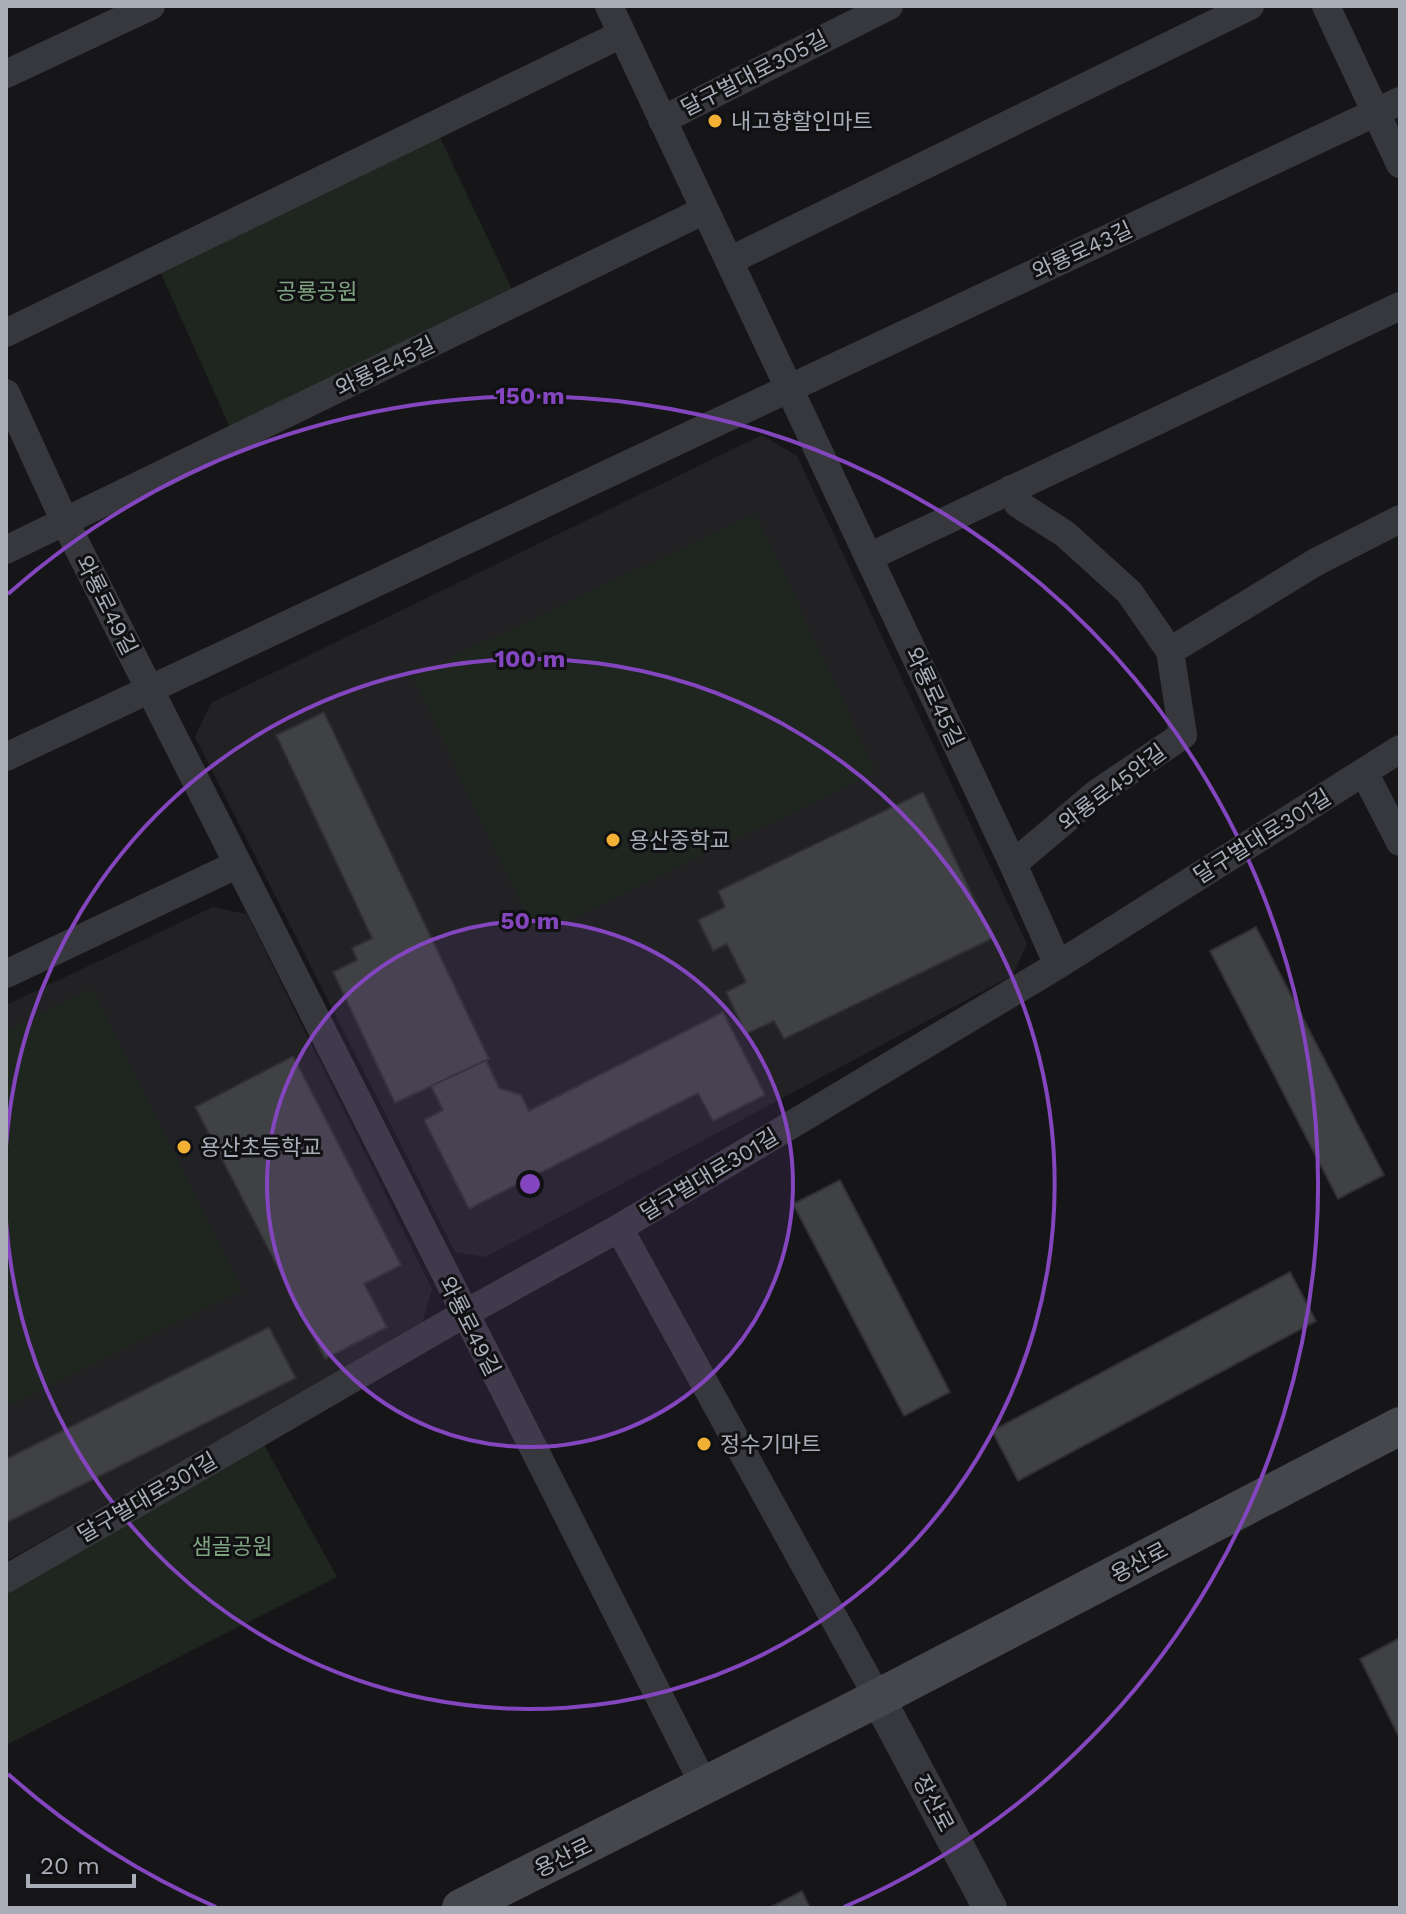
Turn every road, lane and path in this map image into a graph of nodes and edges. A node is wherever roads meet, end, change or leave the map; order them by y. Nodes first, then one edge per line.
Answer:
1 (151, 6) edge
2 (609, 6) edge
3 (889, 6) edge
4 (1250, 6) edge
5 (1326, 6) edge
6 (622, 34) junction
7 (6, 74) edge
8 (1388, 106) edge
9 (662, 120) junction
10 (1400, 164) edge
11 (705, 210) junction
12 (729, 261) junction
13 (1400, 306) edge
14 (6, 333) edge
15 (788, 388) junction
16 (6, 393) edge
17 (1011, 489) junction
18 (1400, 519) edge
19 (65, 522) junction
20 (6, 550) edge
21 (869, 557) junction
22 (1170, 651) junction
23 (150, 688) junction
24 (1400, 749) edge
25 (6, 757) edge
26 (1364, 772) junction
27 (1400, 842) edge
28 (238, 864) junction
29 (1013, 864) junction
30 (1058, 965) junction
31 (6, 974) edge
32 (619, 1228) junction
33 (464, 1314) junction
34 (1400, 1426) edge
35 (6, 1579) edge
36 (878, 1698) junction
37 (705, 1787) junction
38 (461, 1908) edge
39 (990, 1908) edge

1 - 7 street
2 - 6 street, 와룡로45길
3 - 9 street, 달구벌대로305길
4 - 12 street
5 - 8 street
6 - 9 street, 와룡로45길
6 - 14 street
8 - 10 street
8 - 15 street, 와룡로43길
9 - 11 street, 와룡로45길
11 - 12 street, 와룡로45길
11 - 19 street, 와룡로45길
12 - 15 street, 와룡로45길
13 - 17 street
15 - 21 street, 와룡로45길
15 - 23 street
16 - 19 street, 와룡로49길
17 - 21 street
17 - 22 street, 와룡로45안길
18 - 22 street
19 - 20 street
19 - 23 street, 와룡로49길
21 - 29 street, 와룡로45길
22 - 29 street, 와룡로45안길
23 - 25 street
23 - 28 street, 와룡로49길
24 - 26 street, 달구벌대로301길
26 - 27 street
26 - 30 street, 달구벌대로301길
28 - 31 street
28 - 33 street, 와룡로49길
29 - 30 street, 와룡로45길
30 - 32 street, 달구벌대로301길
32 - 33 street, 달구벌대로301길
32 - 36 street
33 - 35 street, 달구벌대로301길
33 - 37 street, 와룡로49길
34 - 36 main road, 용산로
36 - 37 main road, 용산로
36 - 39 street, 장산로
37 - 38 main road, 용산로

